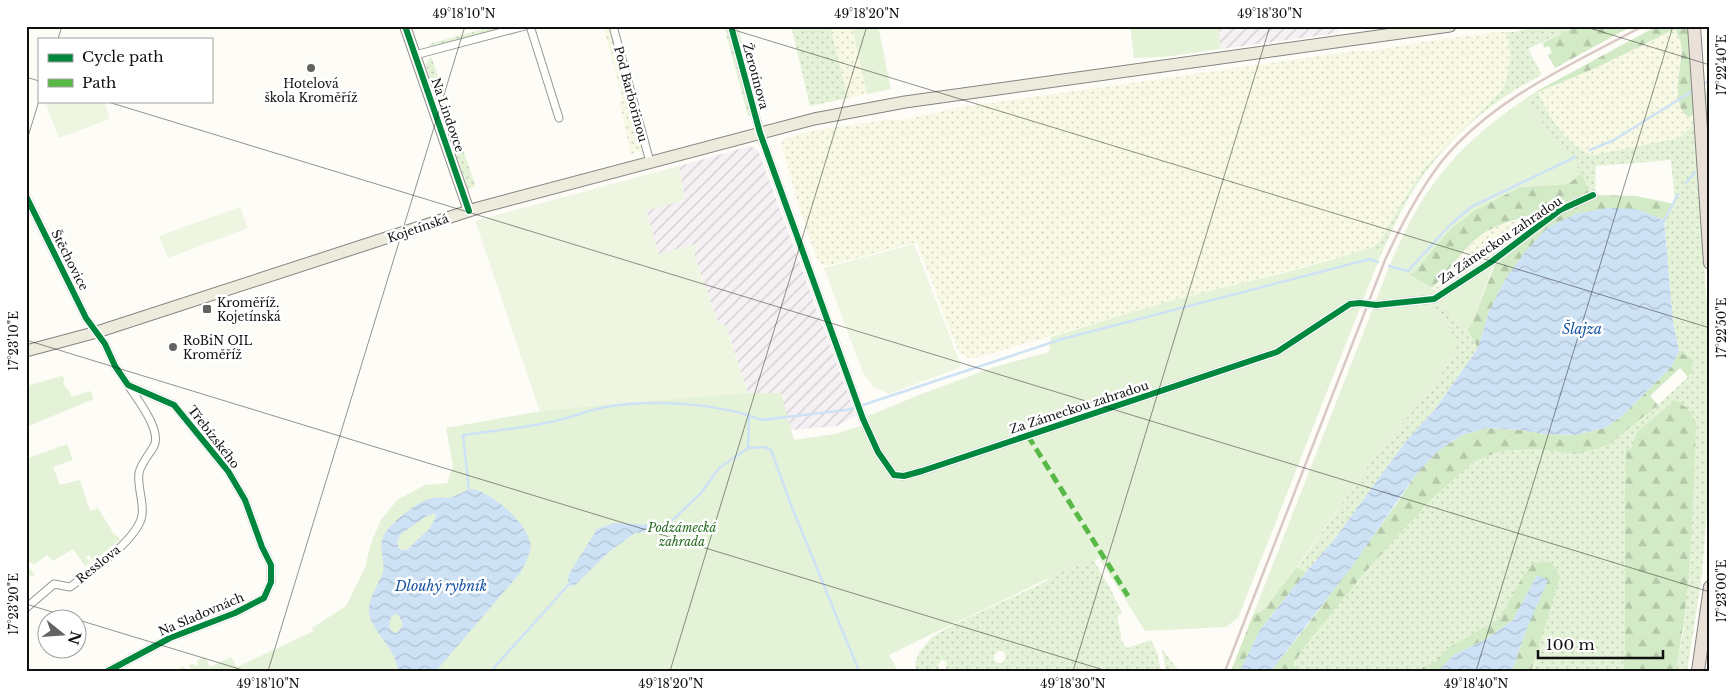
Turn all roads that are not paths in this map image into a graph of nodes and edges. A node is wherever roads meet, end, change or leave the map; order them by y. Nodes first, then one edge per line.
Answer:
1 (405, 26) edge
2 (524, 26) edge
3 (530, 26) edge
4 (612, 26) edge
5 (731, 26) edge
6 (1450, 26) edge
7 (1694, 26) edge
8 (1702, 26) edge
9 (415, 55) junction
10 (1702, 93) junction
11 (559, 118) dead end
12 (760, 133) junction
13 (1705, 145) edge
14 (650, 162) junction
15 (1710, 163) edge
16 (1593, 195) dead end
17 (26, 196) edge
18 (469, 211) junction
19 (1710, 263) edge
20 (97, 332) junction
21 (26, 351) edge
22 (128, 384) junction
23 (257, 529) joint
24 (1710, 586) edge
25 (26, 608) edge
26 (108, 671) edge
27 (1698, 671) edge

1 - 9 main road, Na Lindovce
2 - 9 street
3 - 11 street
4 - 14 street, Pod Barbořinou
5 - 12 street, Žerotínova
6 - 12 main road, Kojetínská
7 - 10 highway
8 - 10 highway
9 - 18 main road, Na Lindovce
10 - 13 highway
12 - 14 main road, Kojetínská
12 - 16 street, Za Zámeckou zahradou
13 - 15 highway
13 - 19 highway
14 - 18 main road, Kojetínská
17 - 20 street, Štěchovice
18 - 20 main road, Kojetínská
20 - 21 main road, Kojetínská
20 - 22 street
22 - 23 street, Třebízského
22 - 25 street, Resslova
23 - 26 street, Na Sladovnách
24 - 27 highway

